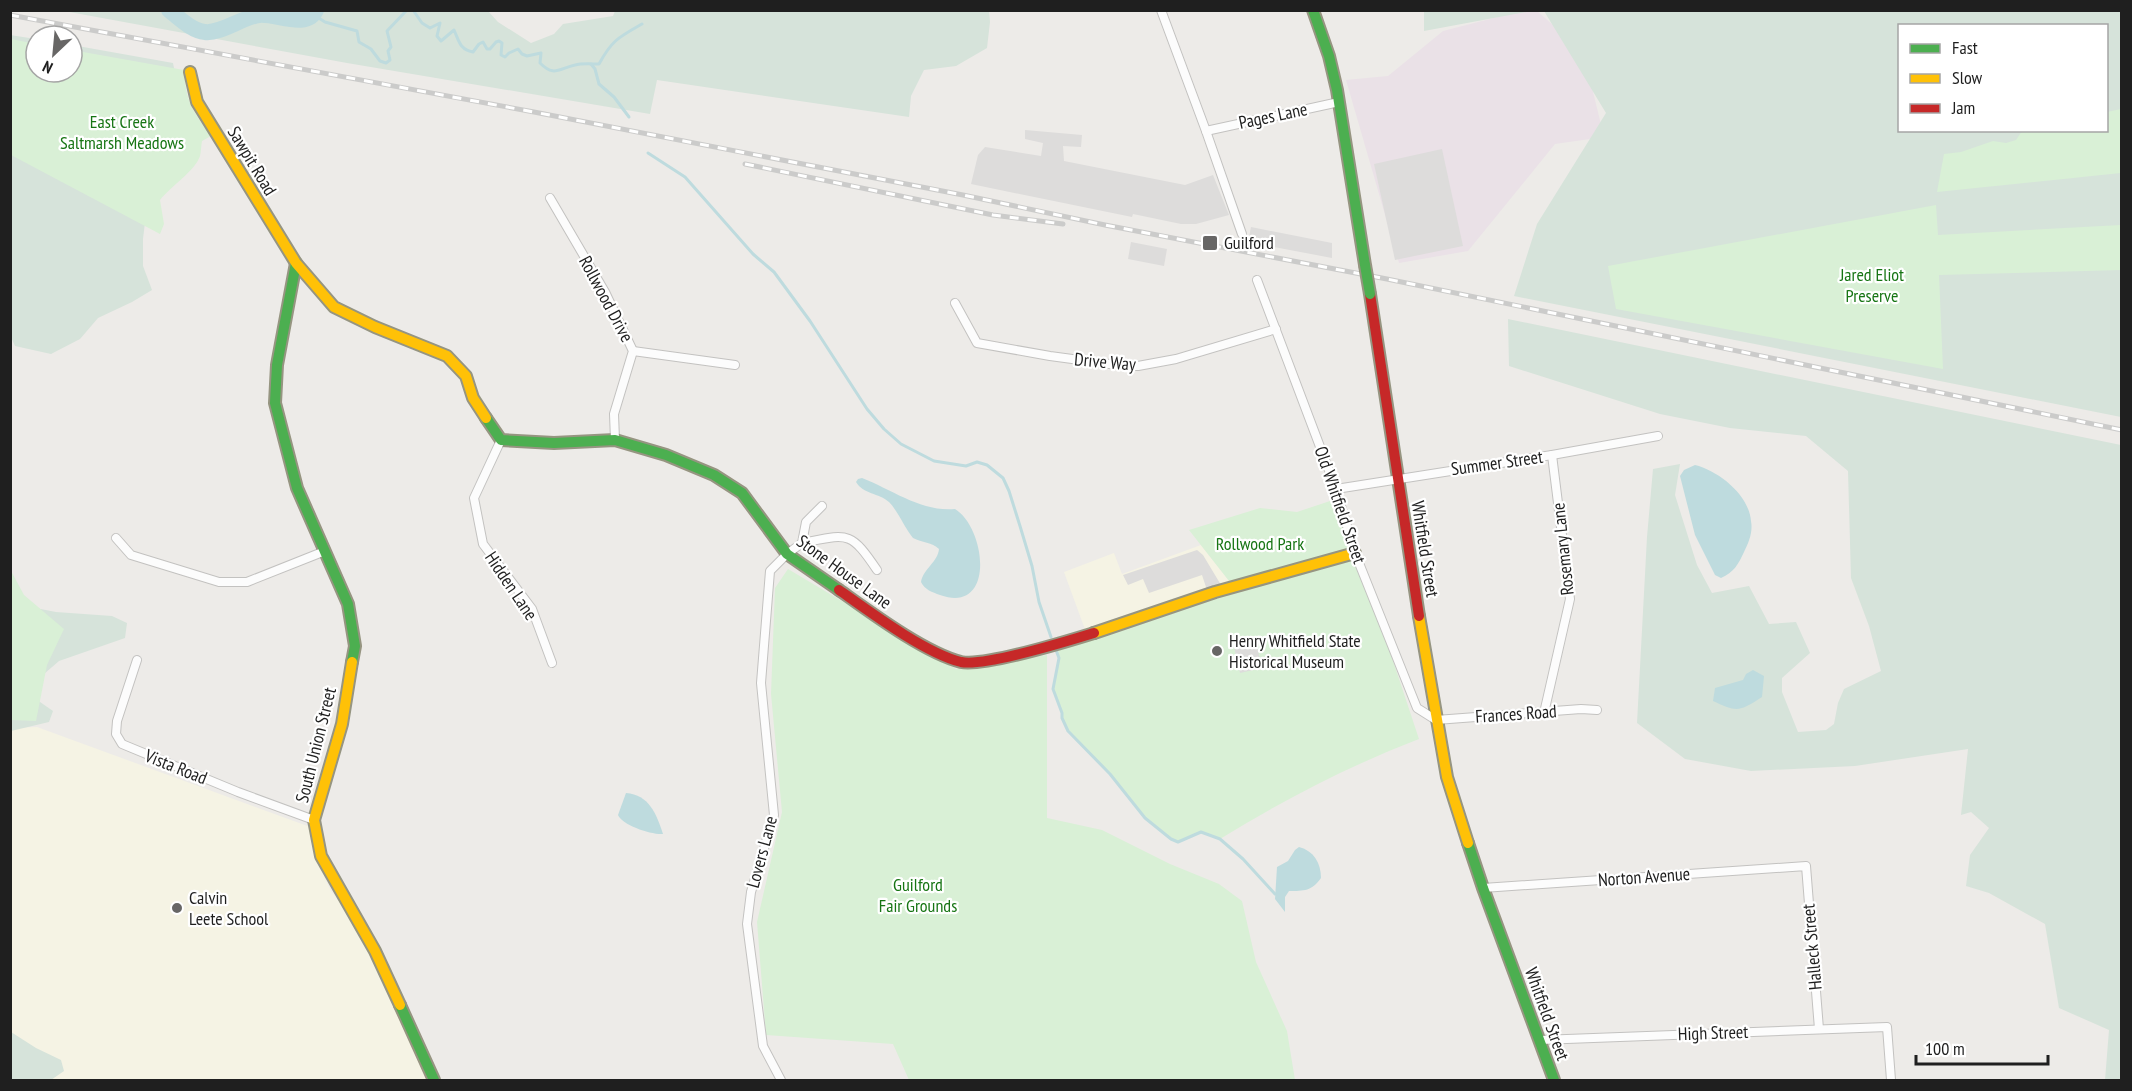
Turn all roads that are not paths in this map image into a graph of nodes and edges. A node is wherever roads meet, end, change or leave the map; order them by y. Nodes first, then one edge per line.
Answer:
1 (1161, 10) edge
2 (1313, 10) edge
3 (190, 72) dead end
4 (1339, 102) junction
5 (1206, 130) junction
6 (550, 198) dead end
7 (1242, 234) dead end
8 (296, 263) junction
9 (1257, 280) dead end
10 (955, 303) dead end
11 (1276, 329) junction
12 (633, 351) junction
13 (735, 365) dead end
14 (1658, 436) dead end
15 (501, 440) junction
16 (615, 440) junction
17 (1552, 455) junction
18 (1397, 478) junction
19 (1336, 489) junction
20 (822, 507) dead end
21 (116, 538) dead end
22 (802, 543) junction
23 (325, 551) junction
24 (1355, 553) junction
25 (787, 554) junction
26 (877, 570) dead end
27 (137, 660) dead end
28 (552, 663) dead end
29 (1597, 710) dead end
30 (1544, 713) junction
31 (1436, 720) junction
32 (314, 820) junction
33 (1806, 866) joint
34 (1483, 888) junction
35 (1819, 1029) junction
36 (1540, 1040) junction
37 (434, 1080) edge
38 (781, 1080) edge
39 (1554, 1080) edge
40 (1891, 1080) edge

1 - 5 street
2 - 4 street, Whitfield Street
3 - 8 street, Sawpit Road
4 - 5 street, Pages Lane
4 - 18 street, Whitfield Street, bridge
5 - 7 street
6 - 12 street, Rollwood Drive
8 - 15 street
8 - 23 street, South Union Street
9 - 11 street, Old Whitfield Street
10 - 11 street, Drive Way
11 - 19 street, Old Whitfield Street
12 - 13 street
12 - 16 street, Rollwood Drive
14 - 17 street, Summer Street
15 - 16 street, Stone House Lane
15 - 28 street, Hidden Lane
16 - 25 street, Stone House Lane
17 - 18 street, Summer Street
17 - 30 street, Rosemary Lane
18 - 19 street, Summer Street
18 - 31 street, Whitfield Street
19 - 24 street, Old Whitfield Street
20 - 22 street
21 - 23 street
22 - 25 street, Lovers Lane
22 - 26 street
23 - 32 street, South Union Street
24 - 25 street, Stone House Lane
24 - 31 street, Old Whitfield Street
25 - 38 street, Lovers Lane
27 - 32 street, Vista Road
29 - 30 street, Frances Road
30 - 31 street, Frances Road
31 - 34 street, Whitfield Street
32 - 37 street, South Union Street
33 - 34 street, Norton Avenue
33 - 35 street, Halleck Street
34 - 36 street, Whitfield Street
35 - 36 street, High Street
35 - 40 street, High Street
36 - 39 street, Whitfield Street

